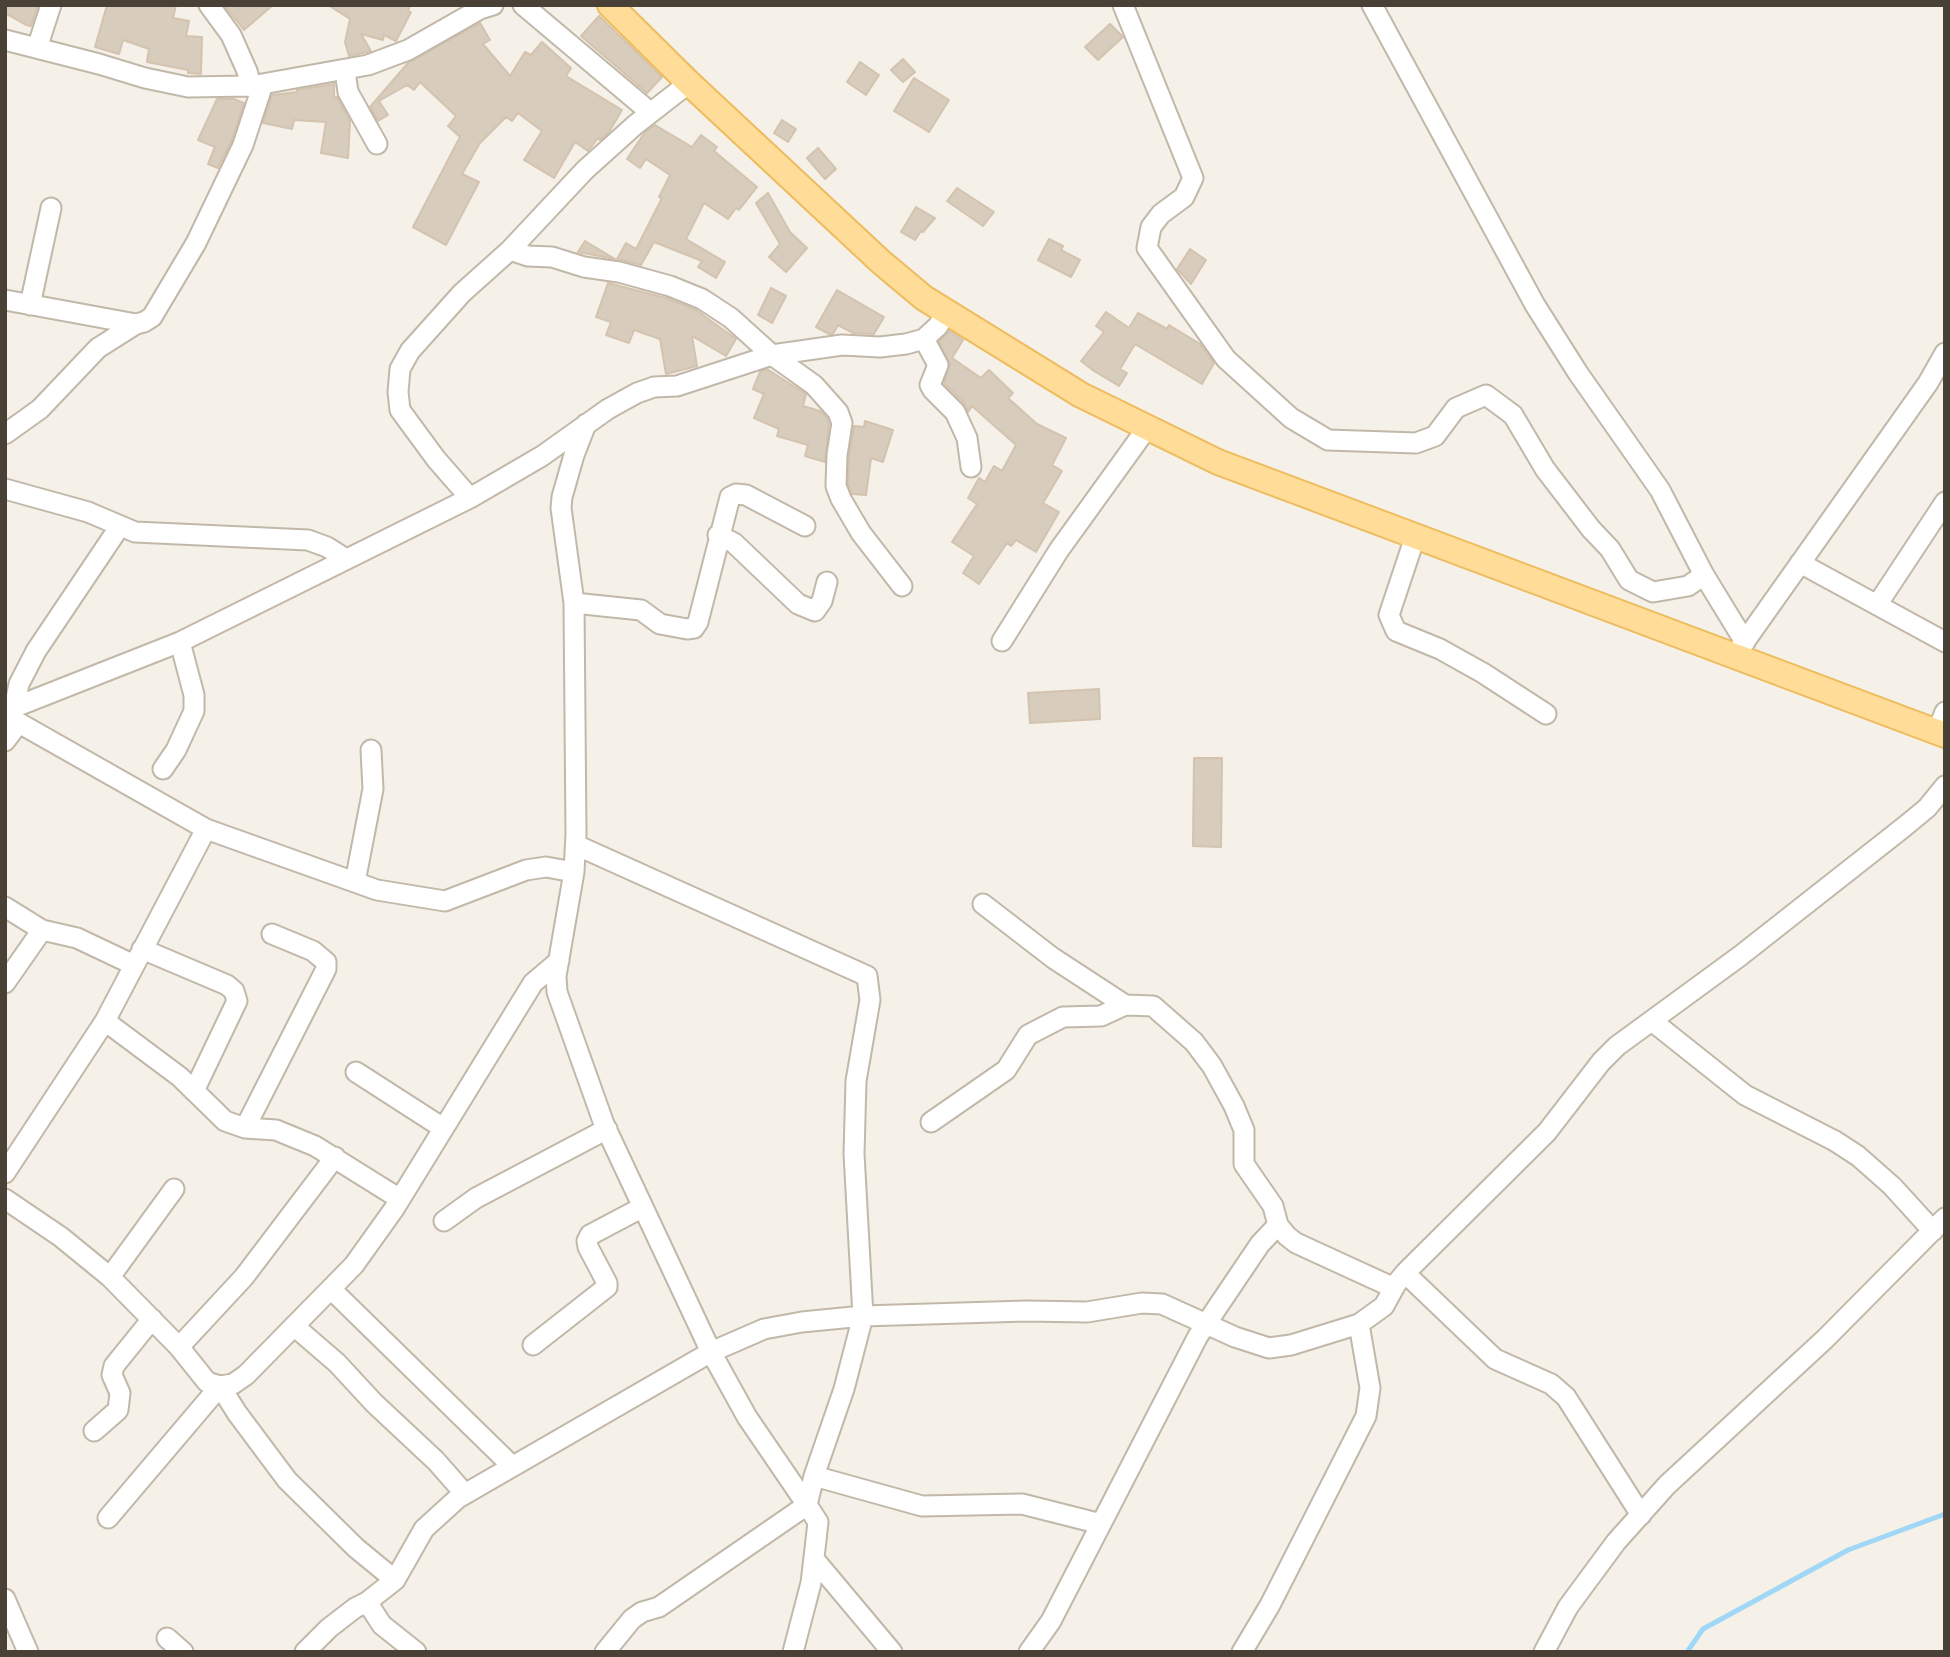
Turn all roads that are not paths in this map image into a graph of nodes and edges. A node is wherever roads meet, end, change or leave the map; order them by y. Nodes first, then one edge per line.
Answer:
1 (51, 5) edge
2 (493, 5) edge
3 (523, 5) edge
4 (610, 5) edge
5 (1123, 5) edge
6 (1372, 5) edge
7 (214, 7) edge
8 (5, 40) edge
9 (37, 48) junction
10 (345, 71) junction
11 (688, 83) junction
12 (257, 85) junction
13 (650, 112) junction
14 (377, 144) dead end
15 (51, 208) dead end
16 (510, 250) junction
17 (5, 300) edge
18 (30, 305) junction
19 (946, 312) junction
20 (136, 324) junction
21 (924, 339) junction
22 (1945, 353) edge
23 (772, 355) junction
24 (586, 424) junction
25 (1147, 428) junction
26 (5, 434) edge
27 (971, 467) dead end
28 (5, 489) edge
29 (470, 498) junction
30 (1945, 502) edge
31 (120, 526) junction
32 (804, 527) dead end
33 (719, 535) junction
34 (1415, 537) junction
35 (346, 559) junction
36 (1800, 563) junction
37 (1704, 575) junction
38 (827, 582) dead end
39 (902, 586) dead end
40 (574, 603) junction
41 (1877, 605) junction
42 (1002, 641) dead end
43 (180, 642) junction
44 (1945, 642) edge
45 (1740, 649) junction
46 (1546, 714) dead end
47 (11, 715) edge
48 (1942, 726) edge
49 (5, 741) edge
50 (371, 750) dead end
51 (163, 769) dead end
52 (1945, 786) edge
53 (206, 829) junction
54 (576, 845) junction
55 (574, 872) junction
56 (355, 882) junction
57 (983, 904) dead end
58 (5, 907) edge
59 (42, 930) junction
60 (272, 934) dead end
61 (138, 957) junction
62 (559, 961) junction
63 (5, 983) edge
64 (1125, 1004) junction
65 (105, 1021) junction
66 (1652, 1021) junction
67 (356, 1072) dead end
68 (194, 1091) junction
69 (931, 1122) dead end
70 (245, 1128) junction
71 (443, 1128) junction
72 (607, 1129) junction
73 (335, 1157) junction
74 (5, 1173) edge
75 (174, 1189) dead end
76 (5, 1199) edge
77 (400, 1199) junction
78 (643, 1207) junction
79 (444, 1221) dead end
80 (1939, 1224) edge
81 (1279, 1225) junction
82 (110, 1277) junction
83 (1400, 1281) junction
84 (331, 1289) junction
85 (863, 1316) junction
86 (152, 1319) junction
87 (1206, 1323) junction
88 (1359, 1324) junction
89 (294, 1326) junction
90 (533, 1345) dead end
91 (179, 1347) junction
92 (711, 1352) junction
93 (220, 1386) junction
94 (94, 1431) dead end
95 (512, 1466) junction
96 (814, 1475) junction
97 (466, 1494) junction
98 (807, 1505) junction
99 (1641, 1515) junction
100 (108, 1518) dead end
101 (1101, 1524) junction
102 (814, 1559) junction
103 (396, 1580) junction
104 (5, 1599) edge
105 (367, 1602) junction
106 (167, 1638) dead end
107 (28, 1652) edge
108 (183, 1652) edge
109 (305, 1652) edge
110 (415, 1652) edge
111 (606, 1652) edge
112 (793, 1652) edge
113 (892, 1652) edge
114 (1029, 1652) edge
115 (1242, 1652) edge
116 (1544, 1652) edge

1 - 9 street
2 - 10 street
3 - 13 street
4 - 11 main road
5 - 37 street
6 - 37 street
7 - 12 street
8 - 9 street
9 - 12 street
10 - 12 street
10 - 14 street
11 - 13 street
11 - 19 main road
12 - 20 street
13 - 16 street
15 - 18 street
16 - 23 street
16 - 29 street
17 - 18 street
18 - 20 street
19 - 21 street
19 - 25 main road
20 - 26 street
21 - 23 street
21 - 27 street
22 - 36 street
23 - 24 street
23 - 39 street
24 - 29 street
24 - 40 street
25 - 34 main road
25 - 42 street
28 - 31 street
29 - 35 street
30 - 41 street
31 - 35 street
31 - 47 street
32 - 33 street
33 - 38 street
33 - 40 street
34 - 45 main road
34 - 46 street
35 - 43 street
36 - 41 street
36 - 45 street
37 - 45 street
40 - 54 street
41 - 44 street
43 - 47 street
43 - 51 street
45 - 48 main road
47 - 49 street
47 - 53 street
50 - 56 street
52 - 66 street
53 - 56 street
53 - 61 street
54 - 55 street
54 - 85 street
55 - 56 street
55 - 62 street
57 - 64 street
58 - 59 street
59 - 61 street
59 - 63 street
60 - 70 street
61 - 65 street
61 - 68 street
62 - 71 street
62 - 72 street
64 - 69 street
64 - 81 street
65 - 68 street
65 - 74 street
66 - 80 street
66 - 83 street
67 - 71 street
68 - 70 street
70 - 73 street
71 - 77 street
72 - 78 street
72 - 79 street
73 - 77 street
73 - 91 street
75 - 82 street
76 - 82 street
77 - 84 street
78 - 90 street
78 - 92 street
80 - 99 street
81 - 83 street
81 - 87 street
82 - 86 street
83 - 88 street
83 - 99 street
84 - 89 street
84 - 95 street
85 - 87 street
85 - 92 street
85 - 96 street
86 - 91 street
86 - 94 street
87 - 88 street
87 - 101 street
88 - 115 street
89 - 93 street
89 - 97 street
91 - 93 street
92 - 95 street
92 - 98 street
93 - 100 street
93 - 103 street
95 - 97 street
96 - 98 street
96 - 101 street
97 - 103 street
98 - 102 street
98 - 111 street
99 - 116 street
101 - 114 street
102 - 112 street
102 - 113 street
103 - 105 street
104 - 107 street
105 - 109 street
105 - 110 street
106 - 108 street

